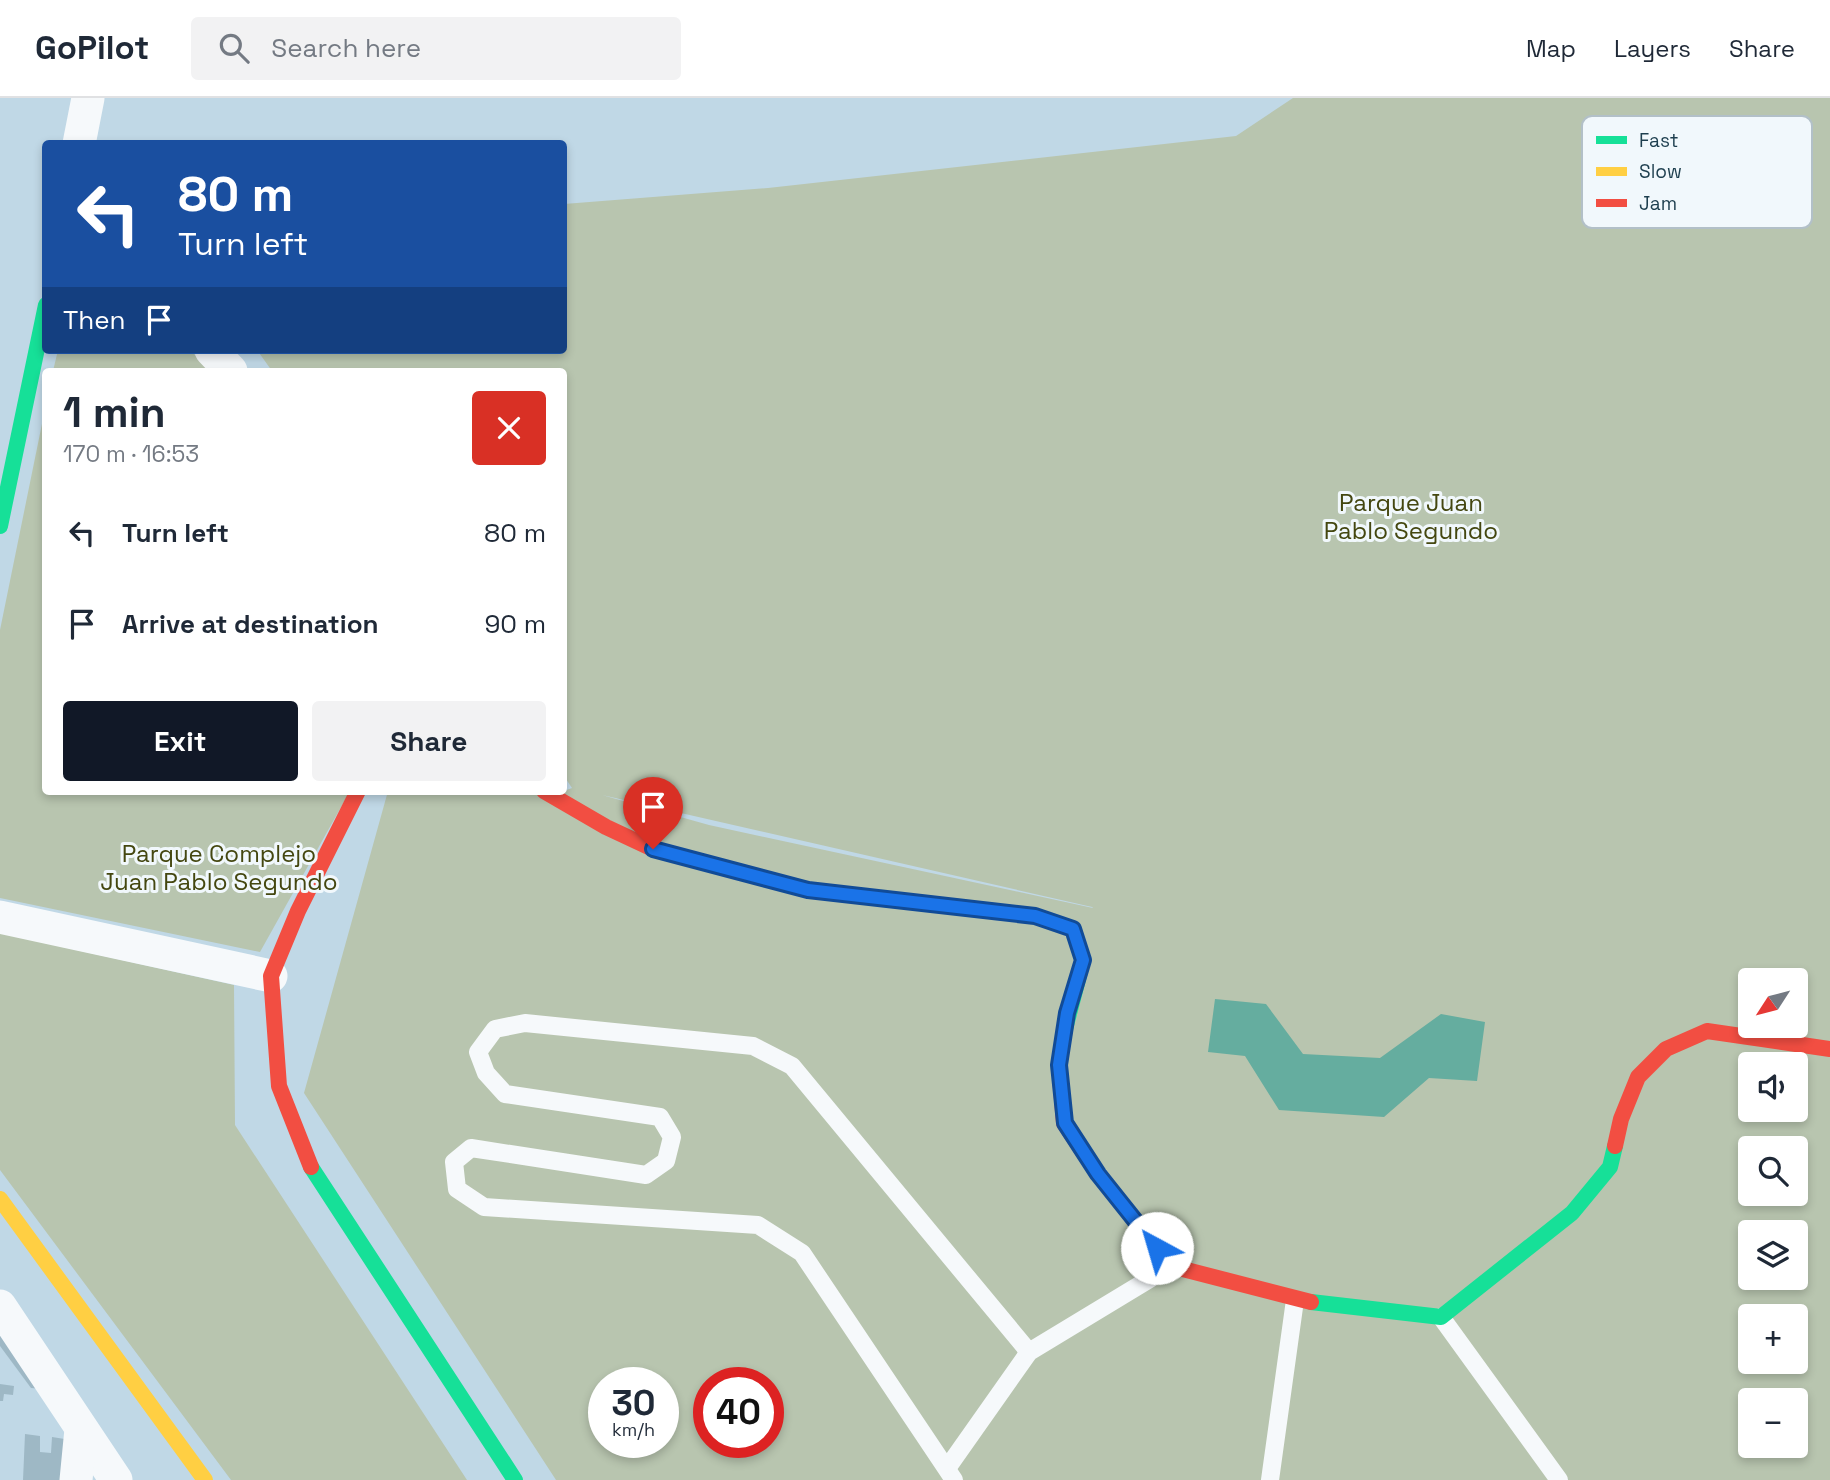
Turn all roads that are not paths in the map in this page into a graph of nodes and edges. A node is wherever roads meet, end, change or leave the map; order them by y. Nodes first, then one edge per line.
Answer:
1 (88, 98) edge
2 (80, 140) edge
3 (42, 324) edge
4 (215, 354) edge
5 (229, 368) edge
6 (0, 526) edge
7 (356, 795) edge
8 (551, 795) edge
9 (0, 918) edge
10 (271, 976) junction
11 (1830, 1049) edge
12 (0, 1199) edge
13 (1171, 1266) junction
14 (1295, 1300) junction
15 (0, 1307) edge
16 (1441, 1317) junction
17 (1029, 1352) junction
18 (82, 1429) junction
19 (951, 1473) edge
20 (76, 1480) edge
21 (116, 1480) edge
22 (205, 1480) edge
23 (515, 1480) edge
24 (1270, 1480) edge
25 (1559, 1480) edge

1 - 2 street
3 - 6 street
4 - 5 street
7 - 10 street
8 - 13 street
9 - 10 street
10 - 23 street
11 - 16 street
12 - 22 street
13 - 14 street
13 - 17 lane
14 - 16 street
14 - 24 lane
15 - 18 street
16 - 25 lane
17 - 19 lane
17 - 19 lane
18 - 20 street
18 - 21 street

